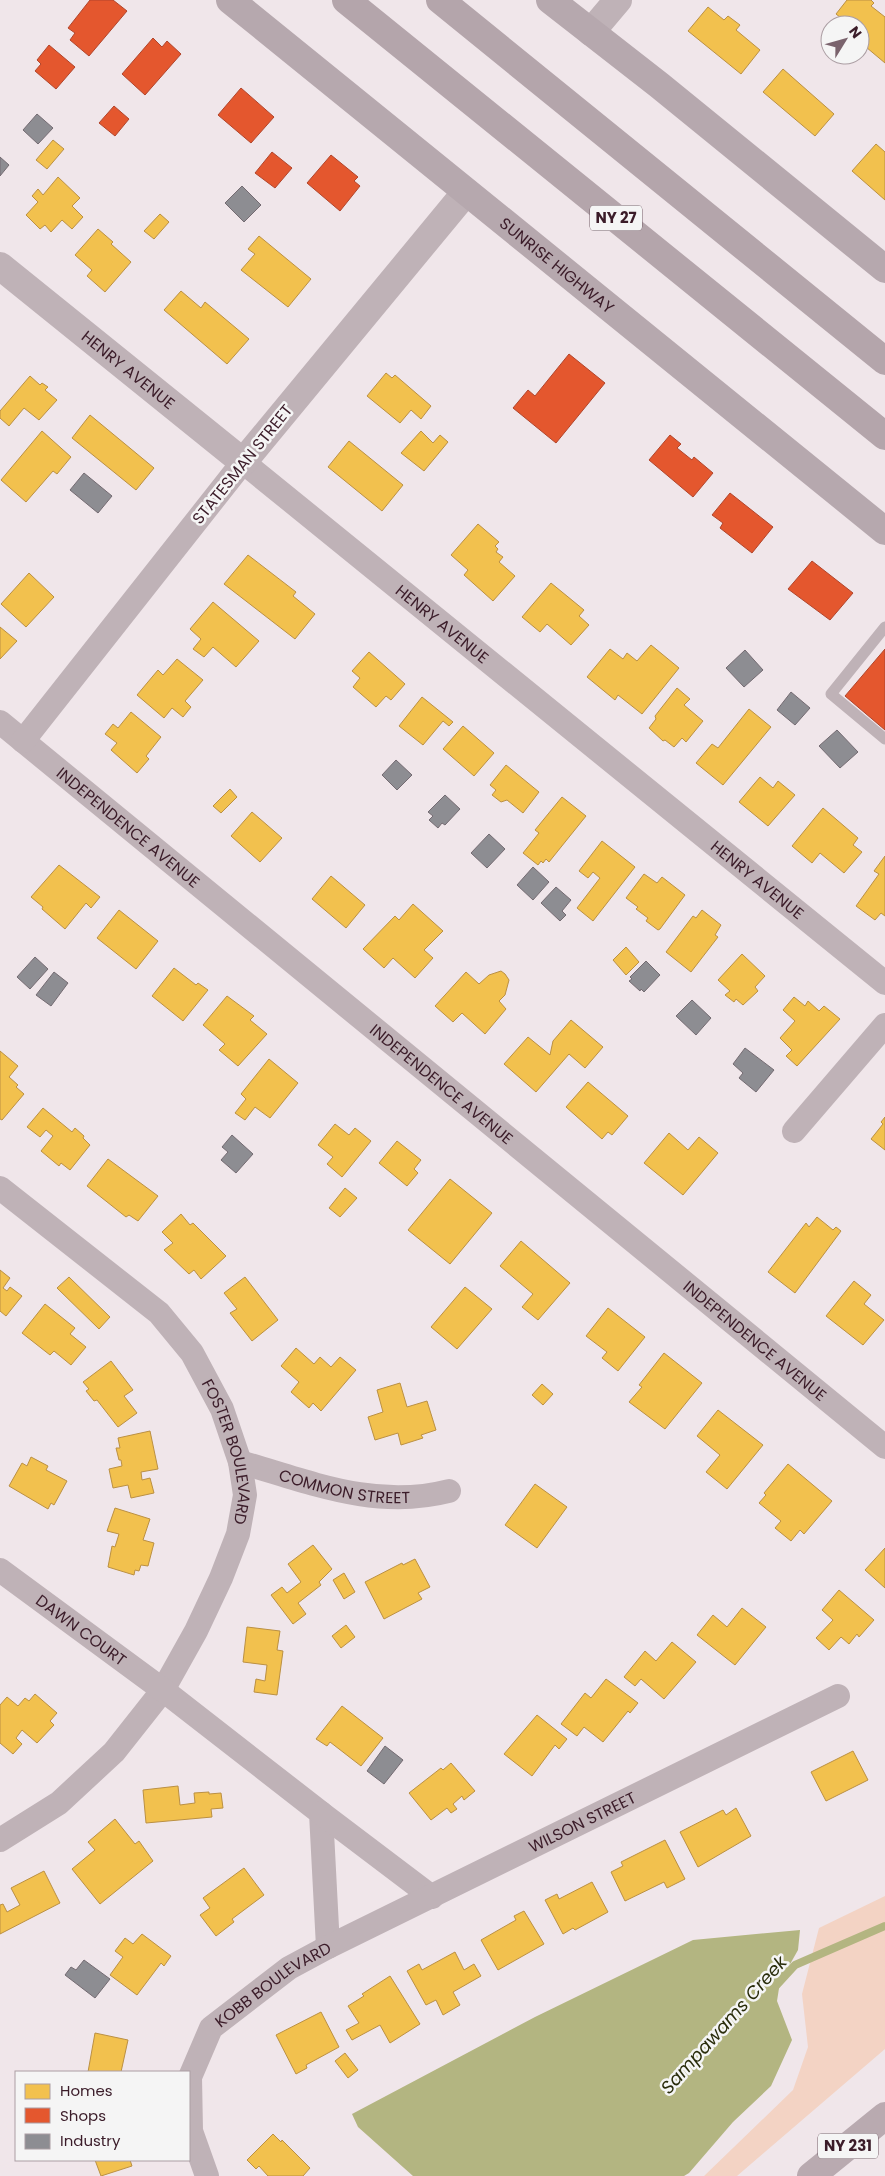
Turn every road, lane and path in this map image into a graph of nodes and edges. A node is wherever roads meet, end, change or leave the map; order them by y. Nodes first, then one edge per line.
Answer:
1 (230, 0) edge
2 (346, 0) edge
3 (440, 0) edge
4 (550, 0) edge
5 (618, 0) edge
6 (591, 32) junction
7 (466, 192) junction
8 (0, 266) edge
9 (885, 269) edge
10 (885, 361) edge
11 (885, 436) edge
12 (243, 462) junction
13 (885, 531) edge
14 (885, 627) edge
15 (0, 722) edge
16 (885, 739) edge
17 (23, 741) junction
18 (885, 983) edge
19 (885, 1025) edge
20 (794, 1131) dead end
21 (0, 1188) edge
22 (885, 1447) edge
23 (240, 1462) junction
24 (449, 1491) dead end
25 (0, 1570) edge
26 (163, 1690) junction
27 (838, 1696) dead end
28 (322, 1813) junction
29 (0, 1840) edge
30 (432, 1897) junction
31 (328, 1947) junction
32 (885, 2116) edge
33 (206, 2176) edge
34 (811, 2176) edge

1 - 7 main road, SUNRISE HIGHWAY
2 - 11 highway, NY 27
3 - 10 highway
4 - 6 main road
5 - 6 street
6 - 9 main road
7 - 12 street, STATESMAN STREET
7 - 13 main road, SUNRISE HIGHWAY
8 - 12 street, HENRY AVENUE
12 - 17 street, STATESMAN STREET
12 - 18 street, HENRY AVENUE
14 - 16 lane
15 - 17 street, INDEPENDENCE AVENUE
17 - 22 street, INDEPENDENCE AVENUE
19 - 20 street
21 - 23 street, FOSTER BOULEVARD
23 - 24 street, COMMON STREET
23 - 26 street, FOSTER BOULEVARD
25 - 26 street, DAWN COURT
26 - 28 street
26 - 29 street, FOSTER BOULEVARD
27 - 30 street, WILSON STREET
28 - 30 street
28 - 31 street, KOBB BOULEVARD
30 - 31 street, WILSON STREET
31 - 33 street, KOBB BOULEVARD
32 - 34 main road, NY 231

